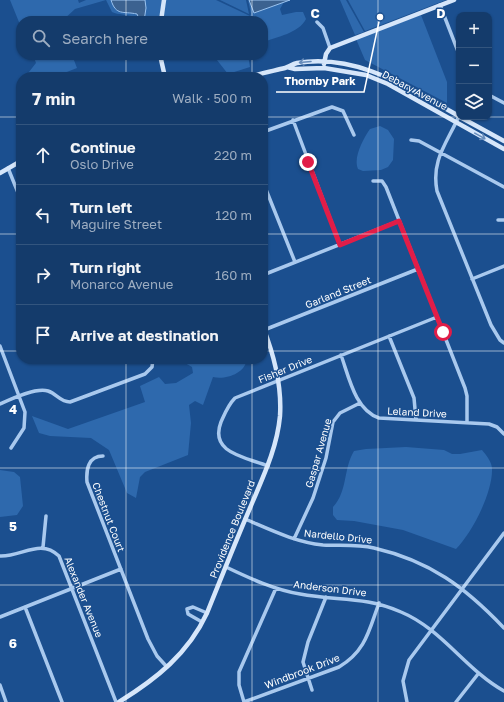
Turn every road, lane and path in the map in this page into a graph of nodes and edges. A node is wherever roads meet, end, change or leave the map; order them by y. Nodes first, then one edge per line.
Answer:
1 (164, 0) edge
2 (454, 0) edge
3 (440, 5) junction
4 (162, 16) edge
5 (317, 22) dead end
6 (330, 48) junction
7 (457, 48) edge
8 (161, 60) edge
9 (325, 61) junction
10 (287, 67) junction
11 (324, 68) junction
12 (164, 72) edge
13 (268, 72) edge
14 (492, 96) edge
15 (504, 103) edge
16 (456, 115) edge
17 (292, 120) junction
18 (458, 120) edge
19 (465, 120) edge
20 (456, 123) junction
21 (268, 130) edge
22 (354, 135) dead end
23 (412, 140) dead end
24 (504, 141) edge
25 (504, 149) edge
26 (440, 152) junction
27 (16, 164) edge
28 (8, 168) junction
29 (0, 173) edge
30 (373, 181) dead end
31 (504, 187) edge
32 (16, 188) edge
33 (268, 194) edge
34 (498, 220) dead end
35 (504, 220) edge
36 (399, 221) junction
37 (340, 245) junction
38 (295, 262) junction
39 (504, 266) edge
40 (418, 269) junction
41 (268, 273) edge
42 (472, 279) junction
43 (437, 317) junction
44 (268, 326) edge
45 (389, 336) junction
46 (268, 343) edge
47 (504, 343) edge
48 (0, 346) edge
49 (341, 355) junction
50 (152, 364) edge
51 (278, 380) junction
52 (20, 396) junction
53 (360, 403) junction
54 (0, 404) edge
55 (416, 420) junction
56 (467, 423) junction
57 (504, 434) edge
58 (11, 448) dead end
59 (102, 456) dead end
60 (268, 466) junction
61 (46, 516) dead end
62 (245, 519) junction
63 (504, 533) edge
64 (294, 539) junction
65 (43, 548) junction
66 (0, 556) edge
67 (226, 567) junction
68 (121, 569) junction
69 (73, 588) junction
70 (276, 588) junction
71 (463, 588) junction
72 (326, 597) junction
73 (379, 603) junction
74 (25, 607) junction
75 (206, 613) junction
76 (0, 617) edge
77 (202, 622) junction
78 (504, 628) edge
79 (432, 630) junction
80 (168, 668) junction
81 (478, 674) junction
82 (307, 678) junction
83 (0, 686) edge
84 (312, 690) dead end
85 (504, 691) edge
86 (6, 702) edge
87 (62, 702) edge
88 (118, 702) edge
89 (244, 702) edge
90 (407, 702) edge
91 (456, 702) edge

1 - 4 main road
2 - 3 main road
3 - 6 main road
3 - 7 street
5 - 6 street
6 - 9 main road
8 - 12 main road
9 -> 10 main road, Debary Avenue
9 - 11 main road
9 - 16 main road, Debary Avenue
10 - 11 main road, Debary Avenue
10 - 13 main road, Debary Avenue
11 - 20 main road, Debary Avenue
14 - 15 street
17 - 21 street
17 - 22 street
17 - 37 street
18 - 20 street
19 - 24 main road, Debary Avenue
20 -> 25 main road, Debary Avenue
20 - 26 street
23 - 26 street
26 - 31 street
26 - 42 street
27 - 28 main road
28 - 29 main road
28 - 32 street
30 - 36 street
33 - 38 street
34 - 35 street
36 - 37 street
36 - 40 street
37 - 38 street
38 - 41 street
39 - 42 street
40 - 43 street
40 - 44 street, Garland Street
42 - 47 street
43 - 45 street, Fisher Drive
43 - 56 street
45 - 49 street, Fisher Drive
45 - 55 street
46 - 51 main road, Providence Boulevard
48 - 52 street
49 - 51 street, Fisher Drive
49 - 53 street, Leland Drive
50 - 52 street
51 - 60 main road, Providence Boulevard
51 - 60 street, Fisher Drive
52 - 54 street
52 - 58 street
53 - 55 street, Leland Drive
53 - 64 street, Gaspar Avenue
55 - 56 street, Leland Drive
56 - 57 street, Leland Drive
59 - 68 street, Chestnut Court
60 - 62 main road, Providence Boulevard
61 - 65 street
62 - 64 street, Nardello Drive
62 - 67 main road, Providence Boulevard
63 - 71 street
64 - 71 street, Nardello Drive
65 - 66 street
65 - 69 street, Alexander Avenue
67 - 70 street, Anderson Drive
67 - 75 main road, Providence Boulevard
68 - 69 street
68 - 80 street
69 - 74 street
69 - 88 street, Alexander Avenue
70 - 72 street, Anderson Drive
70 - 89 street
71 - 78 street, Nardello Drive
71 - 79 street
72 - 73 street, Anderson Drive
72 - 82 street
73 - 79 street, Anderson Drive
73 - 82 street, Windbrook Drive
74 - 76 street
74 - 87 street
75 - 77 main road, Providence Boulevard
75 - 77 street
77 - 80 main road, Providence Boulevard
79 - 81 street, Anderson Drive
79 - 90 street
80 - 88 main road, Providence Boulevard
81 - 85 street, Anderson Drive
81 - 91 street
82 - 84 street
82 - 89 street, Windbrook Drive
83 - 86 street

